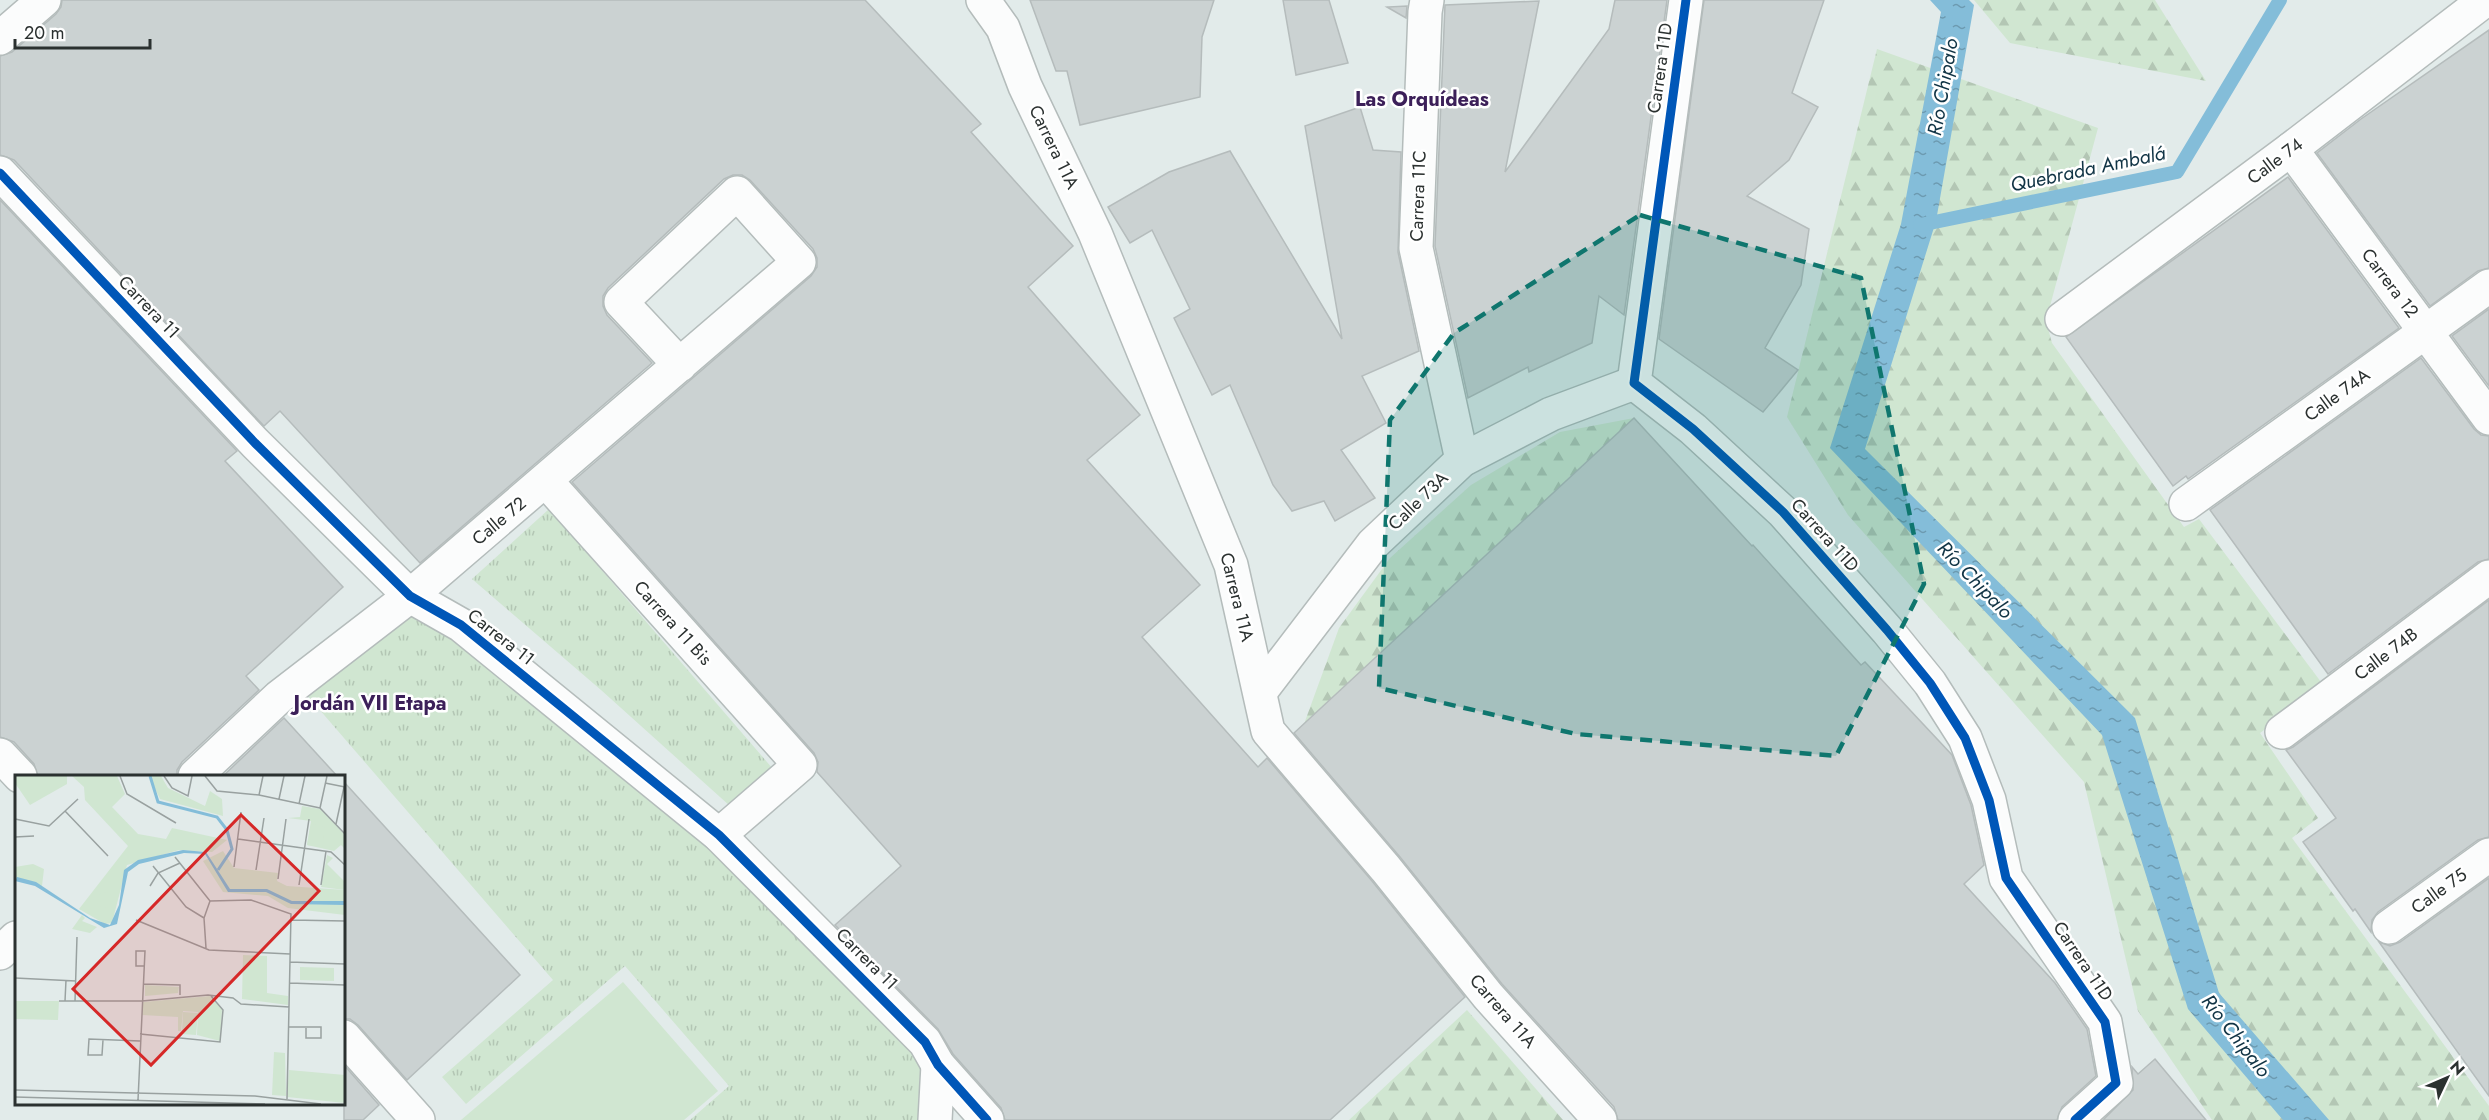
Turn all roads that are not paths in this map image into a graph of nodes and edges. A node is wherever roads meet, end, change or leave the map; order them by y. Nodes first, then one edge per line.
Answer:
1 (44, 0) edge
2 (983, 0) edge
3 (1427, 0) edge
4 (1686, 0) edge
5 (2485, 0) edge
6 (0, 38) edge
7 (2291, 149) junction
8 (0, 173) edge
9 (2489, 286) edge
10 (2062, 319) dead end
11 (2426, 331) junction
12 (680, 365) junction
13 (1634, 383) junction
14 (2489, 418) edge
15 (1462, 460) junction
16 (546, 482) junction
17 (2186, 504) dead end
18 (2489, 577) edge
19 (410, 596) junction
20 (1260, 692) junction
21 (2282, 732) dead end
22 (0, 755) edge
23 (18, 775) edge
24 (197, 775) edge
25 (719, 835) junction
26 (2489, 855) edge
27 (2389, 927) dead end
28 (15, 939) edge
29 (0, 953) edge
30 (345, 1038) edge
31 (938, 1065) junction
32 (411, 1111) edge
33 (935, 1120) edge
34 (987, 1120) edge
35 (1600, 1120) edge
36 (2075, 1120) edge

1 - 6 street
2 - 20 street, Carrera 11A
3 - 15 street, Carrera 11C
4 - 13 street, Carrera 11D
5 - 7 street, Calle 74
7 - 10 street, Calle 74
7 - 11 street, Carrera 12
8 - 19 street, Carrera 11
9 - 11 street, Calle 74A
11 - 14 street, Carrera 12
11 - 17 street, Calle 74A
12 - 12 street, Calle 72
12 - 16 street, Calle 72
13 - 15 street, Calle 73A
13 - 36 street, Carrera 11D
15 - 20 street, Calle 73A
16 - 19 street, Calle 72
16 - 25 street, Carrera 11 Bis
18 - 21 street, Calle 74B
19 - 24 street, Calle 72
19 - 25 street, Carrera 11
20 - 35 street, Carrera 11A
22 - 23 street
25 - 31 street, Carrera 11
26 - 27 street, Calle 75
28 - 29 street
30 - 32 street
31 - 33 street
31 - 34 street, Carrera 11

